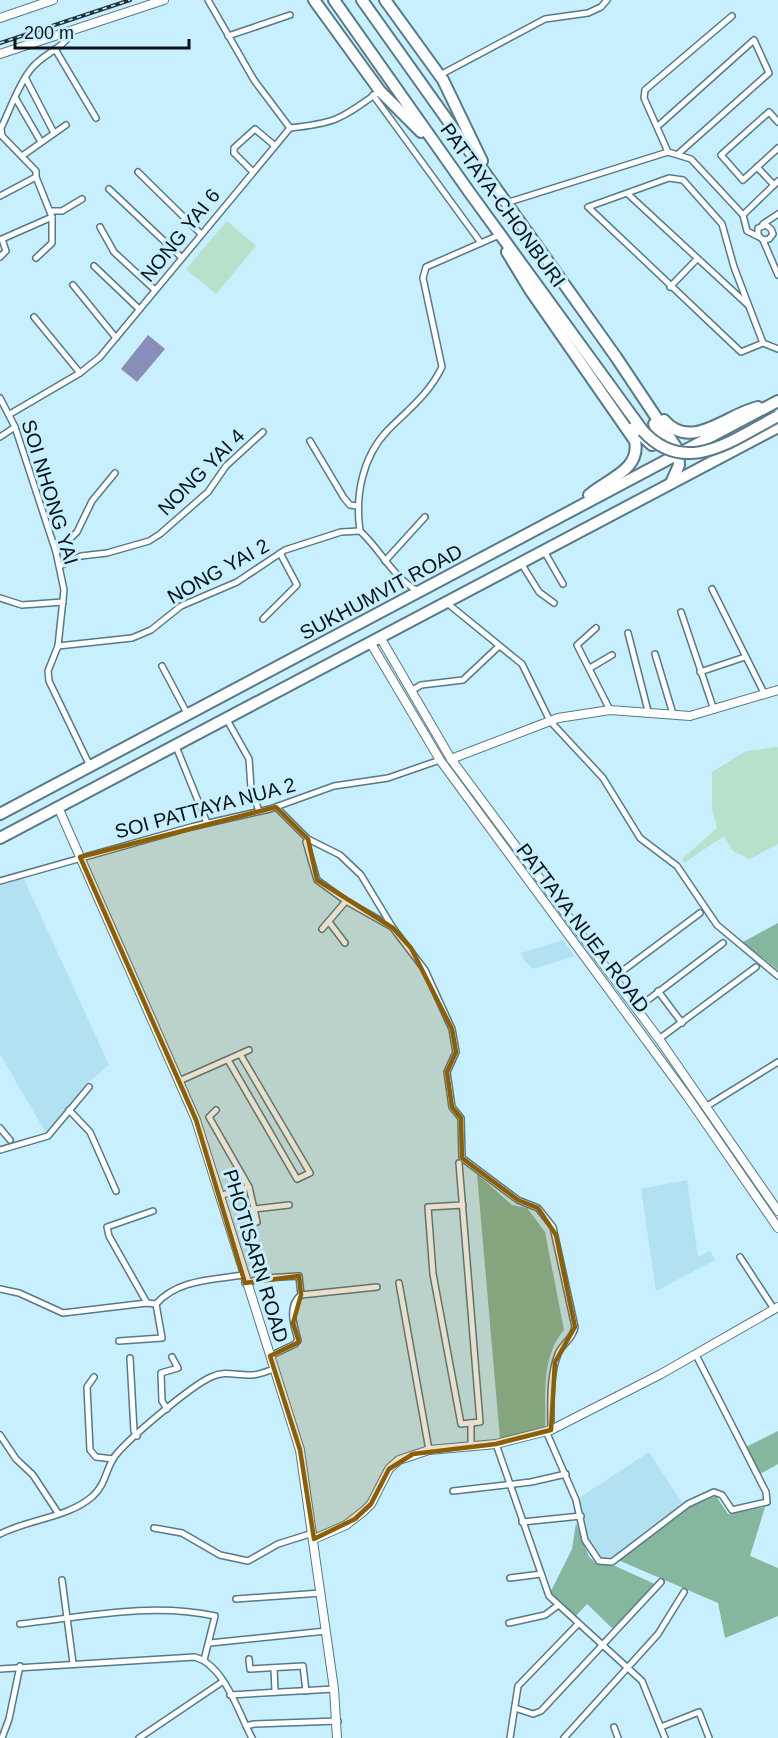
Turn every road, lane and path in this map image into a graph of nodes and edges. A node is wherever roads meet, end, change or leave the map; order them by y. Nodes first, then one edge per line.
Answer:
1 (53, 0) edge
2 (164, 0) edge
3 (208, 0) edge
4 (334, 0) edge
5 (362, 0) edge
6 (386, 0) edge
7 (607, 0) edge
8 (316, 3) edge
9 (290, 15) dead end
10 (732, 16) dead end
11 (0, 18) edge
12 (72, 31) junction
13 (228, 36) junction
14 (56, 49) junction
15 (0, 54) edge
16 (440, 75) junction
17 (26, 79) junction
18 (376, 93) junction
19 (16, 99) junction
20 (96, 118) dead end
21 (778, 122) edge
22 (66, 125) dead end
23 (658, 126) junction
24 (290, 128) junction
25 (54, 133) junction
26 (41, 142) junction
27 (274, 145) junction
28 (778, 148) edge
29 (668, 152) junction
30 (442, 153) junction
31 (678, 154) junction
32 (22, 156) junction
33 (757, 167) junction
34 (252, 171) junction
35 (138, 172) dead end
36 (36, 177) junction
37 (776, 183) edge
38 (494, 185) junction
39 (110, 189) dead end
40 (470, 193) junction
41 (628, 194) junction
42 (0, 196) edge
43 (82, 199) dead end
44 (506, 203) junction
45 (51, 214) junction
46 (778, 214) edge
47 (742, 215) junction
48 (762, 225) junction
49 (778, 226) edge
50 (100, 227) dead end
51 (773, 232) junction
52 (200, 233) junction
53 (497, 237) junction
54 (761, 239) junction
55 (481, 243) junction
56 (0, 257) edge
57 (181, 257) junction
58 (36, 258) dead end
59 (697, 259) junction
60 (94, 266) dead end
61 (778, 275) edge
62 (73, 285) dead end
63 (670, 286) junction
64 (155, 290) junction
65 (748, 306) junction
66 (139, 309) junction
67 (34, 317) dead end
68 (116, 338) junction
69 (763, 343) junction
70 (778, 350) edge
71 (616, 357) junction
72 (80, 373) junction
73 (0, 398) edge
74 (778, 401) edge
75 (613, 405) junction
76 (10, 414) junction
77 (778, 416) edge
78 (15, 427) junction
79 (778, 427) edge
80 (263, 432) dead end
81 (0, 437) edge
82 (310, 441) dead end
83 (679, 453) junction
84 (116, 473) dead end
85 (671, 483) junction
86 (357, 506) junction
87 (570, 511) junction
88 (425, 517) dead end
89 (360, 531) junction
90 (499, 549) junction
91 (544, 551) junction
92 (56, 552) junction
93 (280, 553) junction
94 (385, 561) junction
95 (521, 563) junction
96 (60, 566) junction
97 (510, 568) junction
98 (563, 584) dead end
99 (712, 589) dead end
100 (420, 591) junction
101 (0, 598) edge
102 (63, 602) junction
103 (445, 602) junction
104 (554, 603) dead end
105 (681, 612) dead end
106 (263, 619) dead end
107 (365, 621) junction
108 (596, 628) dead end
109 (628, 633) dead end
110 (375, 639) junction
111 (58, 646) junction
112 (498, 647) junction
113 (655, 654) dead end
114 (612, 655) dead end
115 (746, 657) junction
116 (162, 666) dead end
117 (590, 668) junction
118 (700, 672) junction
119 (778, 690) edge
120 (233, 691) junction
121 (411, 691) junction
122 (764, 693) junction
123 (243, 709) junction
124 (610, 710) junction
125 (714, 710) junction
126 (648, 711) junction
127 (673, 714) junction
128 (188, 715) junction
129 (226, 718) junction
130 (549, 721) junction
131 (175, 744) junction
132 (451, 759) junction
133 (440, 760) junction
134 (90, 766) junction
135 (58, 807) junction
136 (276, 807) junction
137 (259, 811) junction
138 (0, 814) edge
139 (207, 823) junction
140 (0, 838) edge
141 (308, 839) junction
142 (80, 856) junction
143 (0, 882) edge
144 (346, 901) junction
145 (700, 913) dead end
146 (329, 922) junction
147 (393, 928) junction
148 (322, 929) dead end
149 (345, 943) dead end
150 (723, 943) dead end
151 (756, 967) dead end
152 (778, 976) edge
153 (613, 978) junction
154 (658, 992) junction
155 (636, 1009) junction
156 (682, 1023) junction
157 (659, 1039) junction
158 (249, 1050) dead end
159 (240, 1054) junction
160 (228, 1060) junction
161 (778, 1062) edge
162 (179, 1082) junction
163 (89, 1087) dead end
164 (707, 1106) junction
165 (69, 1110) junction
166 (216, 1110) dead end
167 (0, 1128) edge
168 (10, 1140) dead end
169 (0, 1150) edge
170 (459, 1163) dead end
171 (249, 1187) junction
172 (116, 1191) dead end
173 (219, 1196) junction
174 (289, 1205) dead end
175 (463, 1205) junction
176 (254, 1209) junction
177 (153, 1211) dead end
178 (778, 1211) edge
179 (257, 1222) dead end
180 (778, 1228) edge
181 (740, 1257) dead end
182 (244, 1279) junction
183 (399, 1283) dead end
184 (377, 1287) dead end
185 (0, 1289) edge
186 (301, 1295) junction
187 (147, 1303) junction
188 (156, 1304) junction
189 (776, 1308) edge
190 (119, 1341) dead end
191 (696, 1355) junction
192 (270, 1356) junction
193 (172, 1357) dead end
194 (130, 1358) dead end
195 (274, 1369) junction
196 (94, 1377) dead end
197 (166, 1410) junction
198 (471, 1424) junction
199 (548, 1430) junction
200 (0, 1435) edge
201 (137, 1436) junction
202 (496, 1444) junction
203 (471, 1446) junction
204 (429, 1450) junction
205 (113, 1459) junction
206 (566, 1474) junction
207 (509, 1484) junction
208 (453, 1491) dead end
209 (58, 1513) junction
210 (581, 1516) junction
211 (522, 1522) junction
212 (154, 1528) dead end
213 (0, 1534) edge
214 (314, 1536) junction
215 (541, 1574) junction
216 (510, 1578) dead end
217 (62, 1580) dead end
218 (661, 1582) dead end
219 (684, 1592) dead end
220 (321, 1593) junction
221 (236, 1599) dead end
222 (557, 1606) junction
223 (68, 1619) junction
224 (509, 1623) dead end
225 (20, 1624) dead end
226 (578, 1624) junction
227 (326, 1631) junction
228 (210, 1643) junction
229 (603, 1645) junction
230 (249, 1659) dead end
231 (204, 1660) junction
232 (73, 1663) junction
233 (20, 1666) junction
234 (627, 1666) junction
235 (274, 1668) junction
236 (0, 1669) edge
237 (222, 1682) junction
238 (334, 1689) junction
239 (306, 1691) junction
240 (275, 1692) junction
241 (230, 1695) junction
242 (515, 1708) junction
243 (0, 1718) edge
244 (9, 1719) junction
245 (338, 1721) junction
246 (246, 1726) junction
247 (661, 1727) junction
248 (614, 1728) dead end
249 (2, 1738) edge
250 (140, 1738) edge
251 (252, 1738) edge
252 (337, 1738) edge
253 (510, 1738) edge
254 (564, 1738) edge
255 (618, 1738) edge
256 (665, 1738) edge
257 (709, 1738) edge

1 - 11 street
2 - 12 street
3 - 13 street
4 - 30 highway, PATTAYA-CHONBURI
5 - 38 highway
6 - 16 highway
7 - 16 street
8 - 18 highway
9 - 13 street
10 - 23 street
12 - 14 street
12 - 15 street
13 - 24 street
14 - 17 street
14 - 20 street
16 - 38 highway
17 - 19 street
17 - 25 street
18 - 24 street
18 - 30 highway
18 - 55 street
19 - 26 street
19 - 32 street
21 - 33 street
22 - 25 street
23 - 29 street
23 - 31 street
24 - 27 street, NONG YAI 6
25 - 26 street
26 - 32 street
27 - 34 street, NONG YAI 6
27 - 34 street
28 - 33 street
29 - 31 street
29 - 44 street
30 - 40 highway, PATTAYA-CHONBURI
31 - 47 street
32 - 36 street
33 - 37 street
34 - 52 street, NONG YAI 6
35 - 52 street
36 - 42 street
36 - 45 street
37 - 47 street
38 - 44 highway
39 - 57 street
40 - 53 highway
40 - 77 highway, PATTAYA-CHONBURI, bridge
41 - 59 street
41 - 63 street
41 - 65 street
43 - 45 street
44 - 71 highway
45 - 56 street
45 - 58 street
46 - 48 street
47 - 54 street
48 - 51 street
48 - 54 street
49 - 51 street
50 - 64 street
51 - 54 street
52 - 57 street, NONG YAI 6
53 - 55 street
53 - 75 highway
54 - 61 street
55 - 86 street
57 - 64 street, NONG YAI 6
59 - 63 street
59 - 65 street
60 - 66 street
62 - 68 street
63 - 69 street
64 - 66 street, NONG YAI 6
65 - 69 street
66 - 68 street, NONG YAI 6
67 - 72 street
68 - 72 street, NONG YAI 6
69 - 70 street
71 - 74 highway
71 - 75 highway
71 - 83 highway
72 - 76 street, NONG YAI 6
73 - 76 street, SOI NHONG YAI
74 - 83 highway, SUKHUMVIT ROAD
75 - 87 highway
76 - 78 street, SOI NHONG YAI
78 - 81 street
78 - 92 street, SOI NHONG YAI
79 - 85 highway, SUKHUMVIT ROAD
80 - 96 street, NONG YAI 4
82 - 86 street
83 - 85 highway
83 - 87 highway, SUKHUMVIT ROAD
84 - 92 street
85 - 91 highway, SUKHUMVIT ROAD
86 - 89 street
87 - 90 highway, SUKHUMVIT ROAD
88 - 94 street
89 - 93 street, NONG YAI 2
89 - 94 street
90 - 97 highway
90 - 100 highway, SUKHUMVIT ROAD
91 - 95 highway, SUKHUMVIT ROAD
91 - 98 street
92 - 96 street, SOI NHONG YAI
93 - 106 street
93 - 111 street, NONG YAI 2
94 - 100 street
95 - 97 highway, SUKHUMVIT ROAD
95 - 104 street
96 - 102 street, SOI NHONG YAI
97 - 103 highway, SUKHUMVIT ROAD
99 - 115 street
100 - 107 highway, SUKHUMVIT ROAD
101 - 102 street
102 - 111 street, SOI NHONG YAI
103 - 110 highway, SUKHUMVIT ROAD
103 - 112 street
105 - 118 street
107 - 110 highway
107 - 120 highway, SUKHUMVIT ROAD
108 - 117 street
109 - 126 street
110 - 121 street, PATTAYA NUEA ROAD
110 - 123 highway, SUKHUMVIT ROAD
110 - 133 street, PATTAYA NUEA ROAD
111 - 134 street, SOI NHONG YAI
112 - 121 street
112 - 130 street
113 - 127 street
114 - 117 street
115 - 118 street
115 - 122 street
116 - 128 street
117 - 124 street
118 - 125 street
119 - 122 street
120 - 123 highway
120 - 128 highway, SUKHUMVIT ROAD
121 - 132 street, PATTAYA NUEA ROAD
122 - 125 street
123 - 129 highway, SUKHUMVIT ROAD
124 - 126 street
124 - 130 street
125 - 127 street
126 - 127 street
128 - 134 highway, SUKHUMVIT ROAD
129 - 131 highway, SUKHUMVIT ROAD
129 - 137 street
130 - 132 street
130 - 152 street
131 - 135 highway, SUKHUMVIT ROAD
131 - 139 street
132 - 153 street, PATTAYA NUEA ROAD
133 - 136 street, SOI PATTAYA NUA 2
133 - 180 street, PATTAYA NUEA ROAD
134 - 138 highway, SUKHUMVIT ROAD
135 - 140 highway, SUKHUMVIT ROAD
135 - 142 street, PHOTISARN ROAD
136 - 137 street, SOI PATTAYA NUA 2
136 - 141 street
137 - 139 street, SOI PATTAYA NUA 2
139 - 142 street, SOI PATTAYA NUA 2
141 - 144 street
141 - 147 street
142 - 143 street, SOI PATTAYA NUA 2
142 - 162 street, PHOTISARN ROAD
144 - 146 street
144 - 147 street
145 - 153 street
146 - 148 street
146 - 149 street
147 - 199 street
150 - 154 street
151 - 156 street
153 - 155 street, PATTAYA NUEA ROAD
154 - 155 street
154 - 156 street
155 - 157 street, PATTAYA NUEA ROAD
156 - 157 street
157 - 164 street, PATTAYA NUEA ROAD
158 - 159 street
159 - 160 street
159 - 160 street
160 - 162 street
161 - 164 street
162 - 173 street, PHOTISARN ROAD
163 - 165 street
164 - 178 street, PATTAYA NUEA ROAD
165 - 169 street
165 - 172 street
166 - 171 street
167 - 168 street
170 - 175 street
171 - 173 street
171 - 176 street
173 - 182 street, PHOTISARN ROAD
174 - 176 street
175 - 198 street
175 - 198 street
176 - 179 street
177 - 187 street
181 - 189 street
182 - 186 street
182 - 188 street
182 - 192 street, PHOTISARN ROAD
183 - 204 street
184 - 186 street
185 - 187 street
186 - 192 street
187 - 188 street
188 - 190 street
189 - 191 street
191 - 199 street
191 - 210 street
192 - 195 street, PHOTISARN ROAD
193 - 197 street
194 - 201 street
195 - 197 street
195 - 214 street, PHOTISARN ROAD
196 - 205 street
197 - 201 street
198 - 203 street
199 - 202 street
199 - 206 street
200 - 209 street
201 - 205 street
202 - 203 street
202 - 207 street
203 - 204 street
204 - 214 street
205 - 209 street
206 - 207 street
206 - 210 street
207 - 208 street
207 - 211 street
209 - 213 street
210 - 211 street
211 - 215 street
212 - 214 street
214 - 220 street, PHOTISARN ROAD
215 - 216 street
215 - 222 street
217 - 223 street
218 - 229 street
219 - 234 street
220 - 221 street
220 - 227 street, PHOTISARN ROAD
222 - 224 street
222 - 226 street
223 - 225 street
223 - 228 street
223 - 232 street
226 - 229 street
226 - 242 street
227 - 228 street
227 - 238 street, PHOTISARN ROAD
228 - 231 street
229 - 234 street
229 - 242 street
230 - 235 street
231 - 232 street
231 - 237 street
232 - 233 street
233 - 236 street
233 - 244 street
234 - 247 street
234 - 254 street
235 - 239 street
235 - 240 street
237 - 241 street
237 - 250 street
238 - 239 street
238 - 245 street, PHOTISARN ROAD
239 - 240 street
240 - 241 street
241 - 246 street
242 - 253 street
243 - 244 street
244 - 249 street
245 - 246 street
245 - 252 street, PHOTISARN ROAD
246 - 251 street
247 - 256 street
247 - 257 street
248 - 255 street

